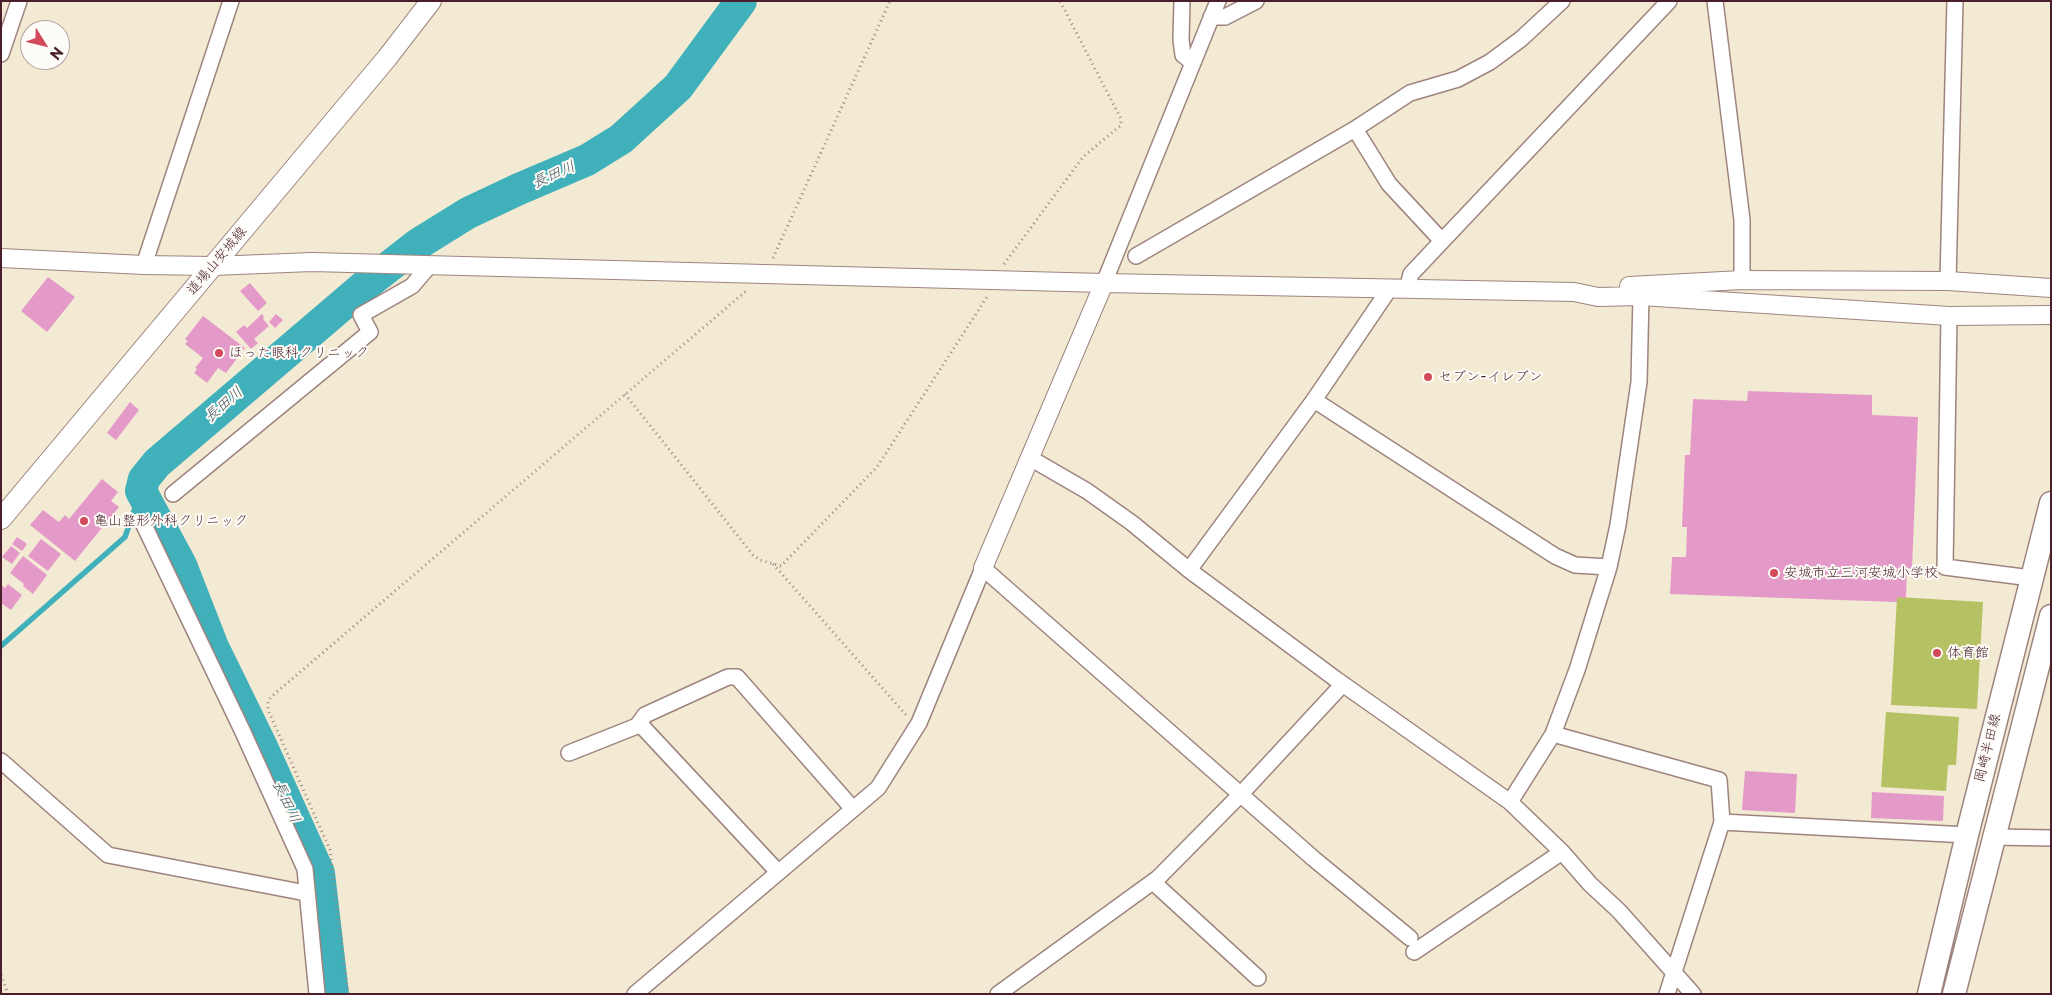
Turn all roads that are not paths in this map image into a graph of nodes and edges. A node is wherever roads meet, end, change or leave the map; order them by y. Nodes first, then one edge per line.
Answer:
1 (19, 1) edge
2 (231, 1) edge
3 (431, 1) edge
4 (1182, 1) edge
5 (1218, 1) edge
6 (1256, 1) edge
7 (1562, 1) edge
8 (1669, 1) edge
9 (1715, 1) edge
10 (1955, 1) edge
11 (1211, 17) junction
12 (1, 54) edge
13 (1192, 62) junction
14 (1355, 128) junction
15 (1442, 241) junction
16 (1136, 256) dead end
17 (1, 258) edge
18 (144, 265) junction
19 (430, 265) junction
20 (212, 266) junction
21 (1742, 280) junction
22 (1948, 281) junction
23 (1104, 283) junction
24 (2051, 288) edge
25 (1398, 289) junction
26 (1574, 292) junction
27 (1641, 296) junction
28 (2051, 315) edge
29 (1949, 316) junction
30 (1314, 400) junction
31 (1030, 458) junction
32 (173, 494) dead end
33 (2051, 503) edge
34 (1, 519) edge
35 (144, 523) dead end
36 (1609, 567) junction
37 (983, 568) junction
38 (1190, 570) junction
39 (2031, 578) junction
40 (2051, 616) edge
41 (1343, 684) junction
42 (639, 723) junction
43 (1553, 734) junction
44 (569, 753) dead end
45 (1, 761) edge
46 (1241, 794) junction
47 (1510, 802) junction
48 (852, 809) junction
49 (1722, 822) junction
50 (1967, 835) junction
51 (1995, 837) junction
52 (2051, 838) edge
53 (1562, 852) junction
54 (778, 872) junction
55 (1153, 882) junction
56 (306, 893) junction
57 (1674, 973) junction
58 (1258, 978) dead end
59 (317, 994) edge
60 (635, 994) edge
61 (998, 994) edge
62 (1667, 994) edge
63 (1693, 994) edge
64 (1929, 994) edge
65 (1954, 994) edge

1 - 12 street
2 - 18 street
3 - 20 main road, 道場山安城線
4 - 13 street
5 - 11 street
6 - 11 street
7 - 14 street
8 - 15 street
9 - 21 street
10 - 22 street
11 - 13 street
13 - 23 street
14 - 15 street
14 - 16 street
15 - 25 street
17 - 18 street
18 - 20 street
19 - 20 street
19 - 23 street
19 - 32 street
20 - 34 main road, 道場山安城線
21 - 22 street
21 - 26 street
22 - 24 street
23 - 25 street
23 - 31 street
25 - 26 street
25 - 30 street
26 - 27 street
27 - 29 street
27 - 36 street
28 - 29 street
29 - 39 street
30 - 36 street
30 - 38 street
31 - 37 street
31 - 38 street
33 - 39 main road, 岡崎半田線
35 - 56 street
36 - 43 street
37 - 46 street
37 - 48 street
38 - 41 street
39 - 50 main road, 岡崎半田線
40 - 51 main road, 岡崎半田線
41 - 46 street
41 - 47 street
42 - 44 street
42 - 48 street
42 - 54 street
43 - 47 street
43 - 49 street
45 - 56 street
46 - 53 street
46 - 55 street
47 - 53 street
48 - 54 street
49 - 50 street
49 - 57 street
50 - 64 main road, 岡崎半田線
51 - 52 street
51 - 65 main road, 岡崎半田線
53 - 57 street
54 - 60 street
55 - 58 street
55 - 61 street
56 - 59 street
57 - 62 street
57 - 63 street

